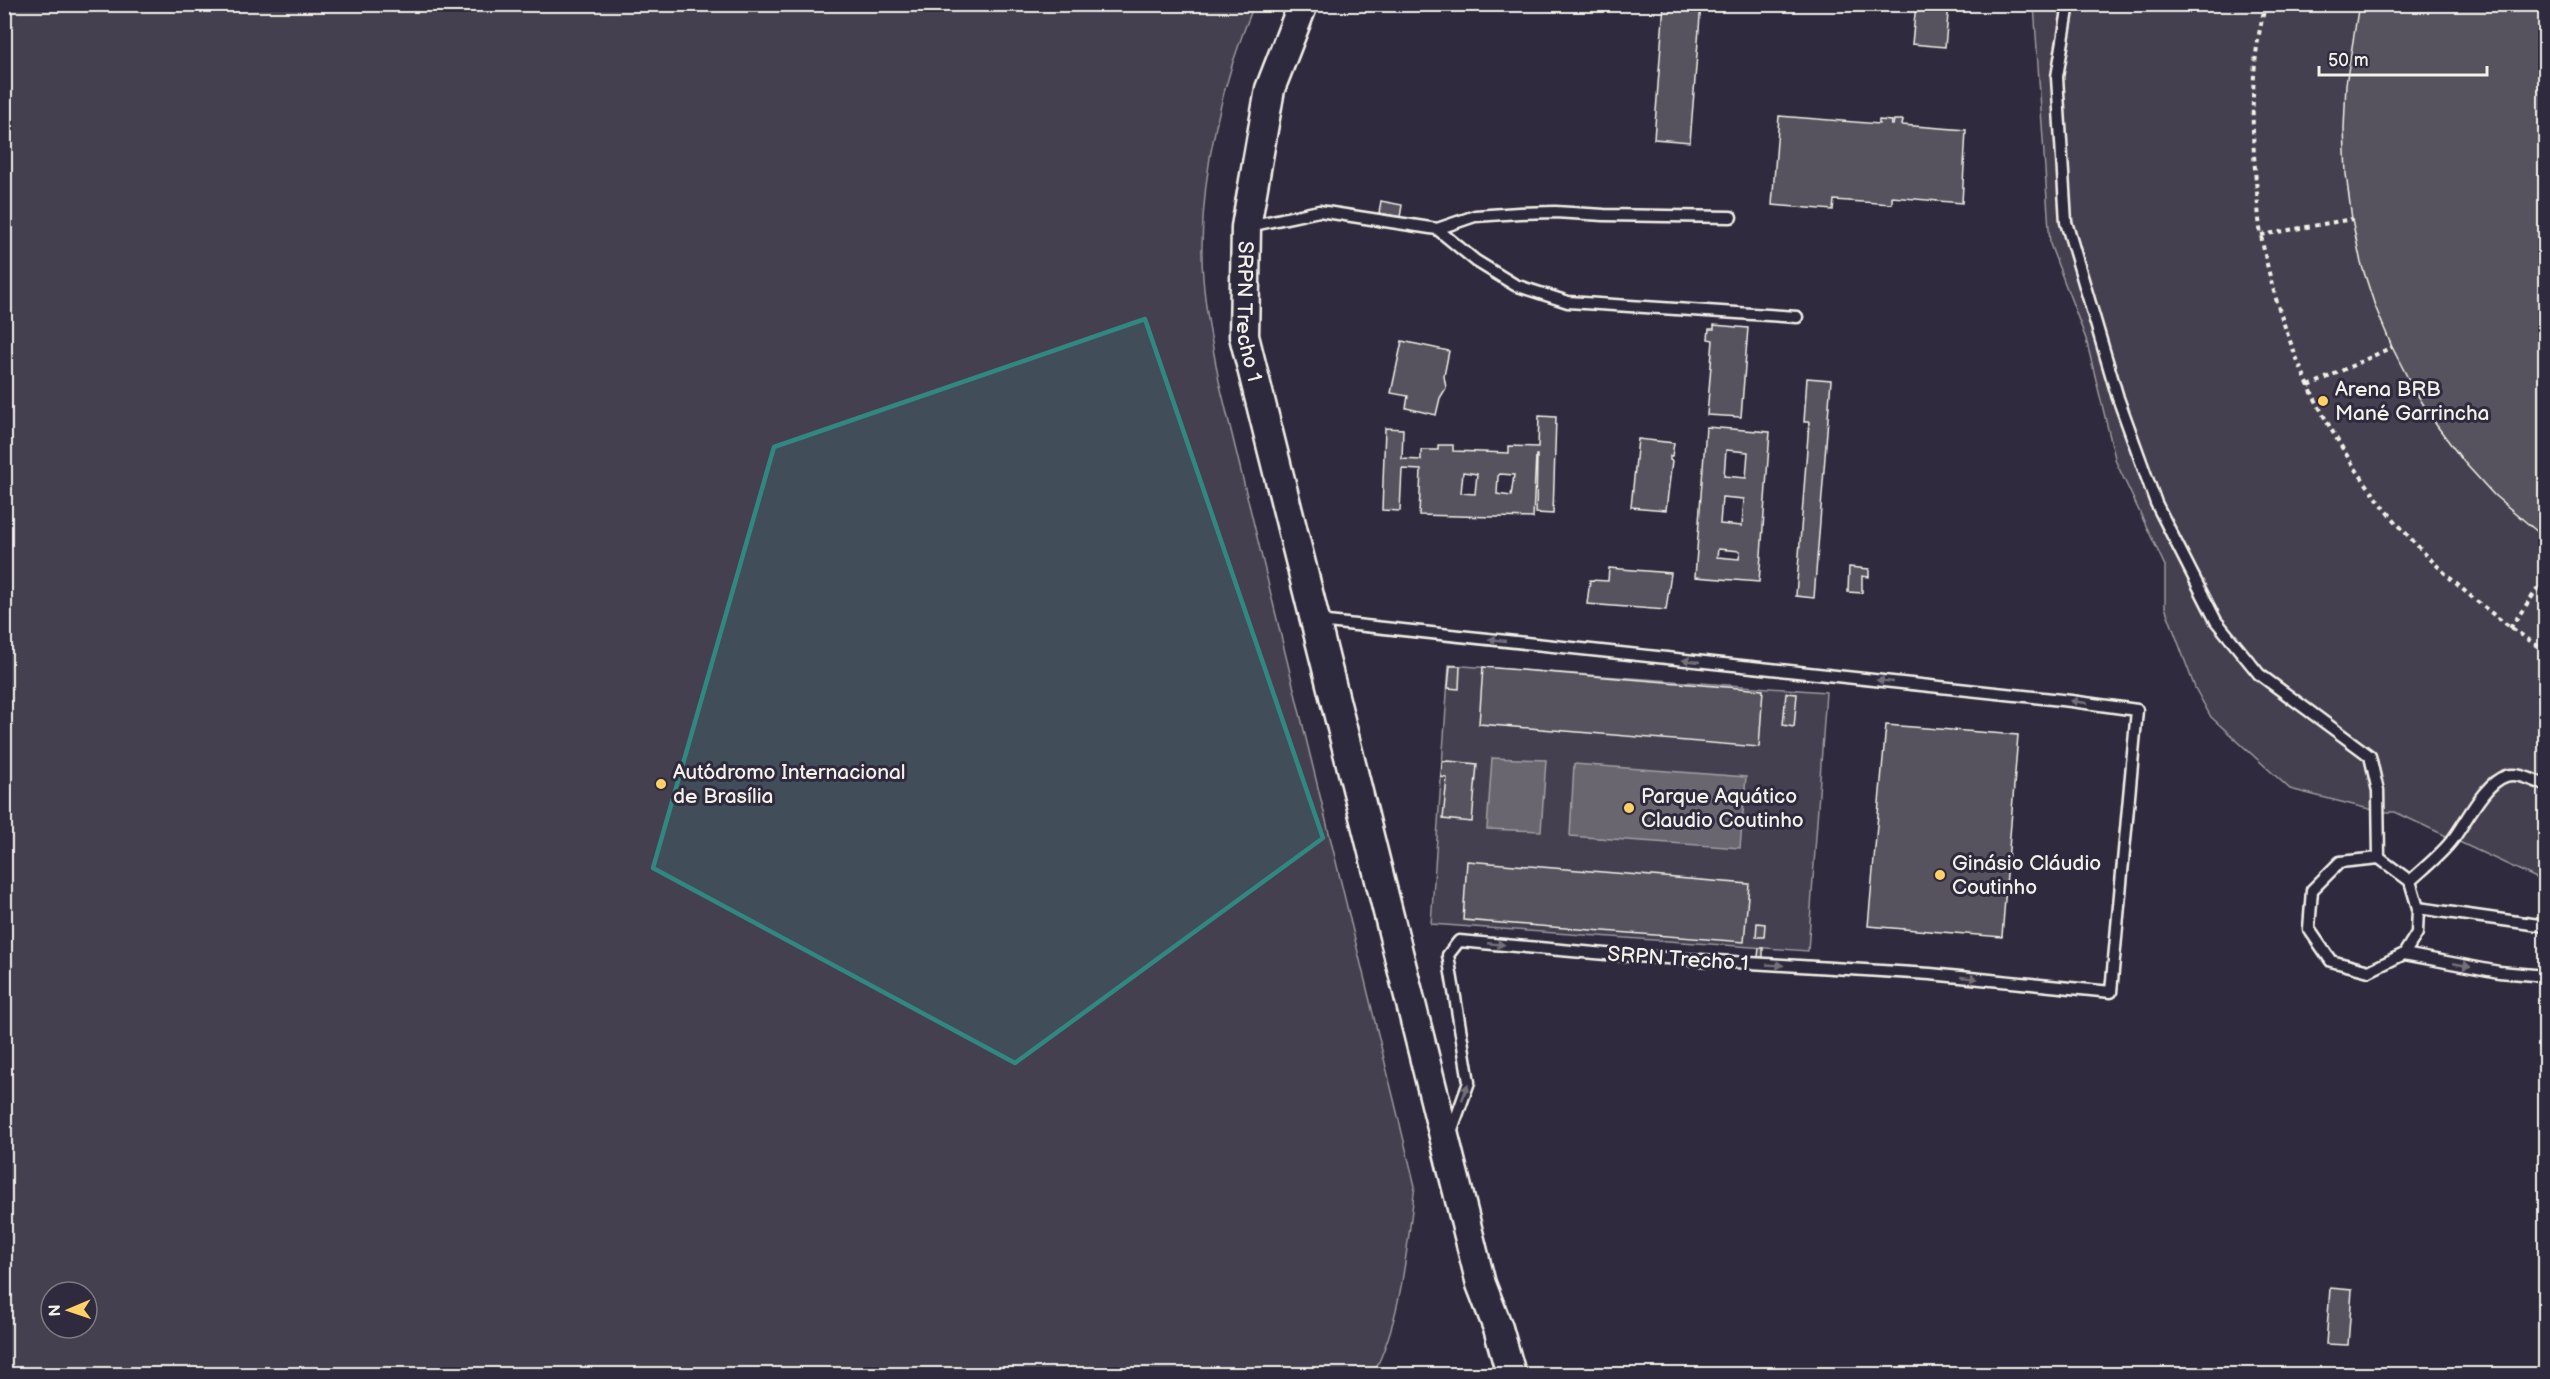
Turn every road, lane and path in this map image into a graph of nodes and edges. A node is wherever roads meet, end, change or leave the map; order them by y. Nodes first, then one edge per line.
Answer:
1 (1303, 4) edge
2 (2069, 4) edge
3 (2266, 4) edge
4 (1731, 217) dead end
5 (2352, 219) dead end
6 (1246, 227) junction
7 (1437, 229) junction
8 (2261, 235) junction
9 (1797, 317) dead end
10 (2392, 347) dead end
11 (2309, 386) junction
12 (2546, 577) edge
13 (1315, 621) junction
14 (2510, 628) junction
15 (2546, 651) edge
16 (2546, 785) edge
17 (2379, 858) junction
18 (2410, 881) junction
19 (2418, 908) junction
20 (2546, 926) edge
21 (2404, 954) junction
22 (2546, 976) edge
23 (1446, 1147) junction
24 (1481, 1284) junction
25 (1491, 1374) edge
26 (1512, 1374) edge

1 - 6 main road, SRPN Trecho 1
2 - 17 lane
3 - 8 path
4 - 7 lane
5 - 8 path
6 - 7 lane
6 - 13 main road, SRPN Trecho 1
7 - 9 lane
8 - 11 path
10 - 11 path
11 - 14 path
12 - 14 path
13 - 23 main road, SRPN Trecho 1
23 -> 13 lane, SRPN Trecho 1
14 - 15 path
16 - 18 lane
17 - 18 lane
17 - 21 lane
18 - 19 lane
19 - 20 lane
19 - 21 lane
21 -> 22 lane
23 - 24 main road, SRPN Trecho 1
24 - 25 main road, SRPN Trecho 1
24 - 26 main road, SRPN Trecho 1

